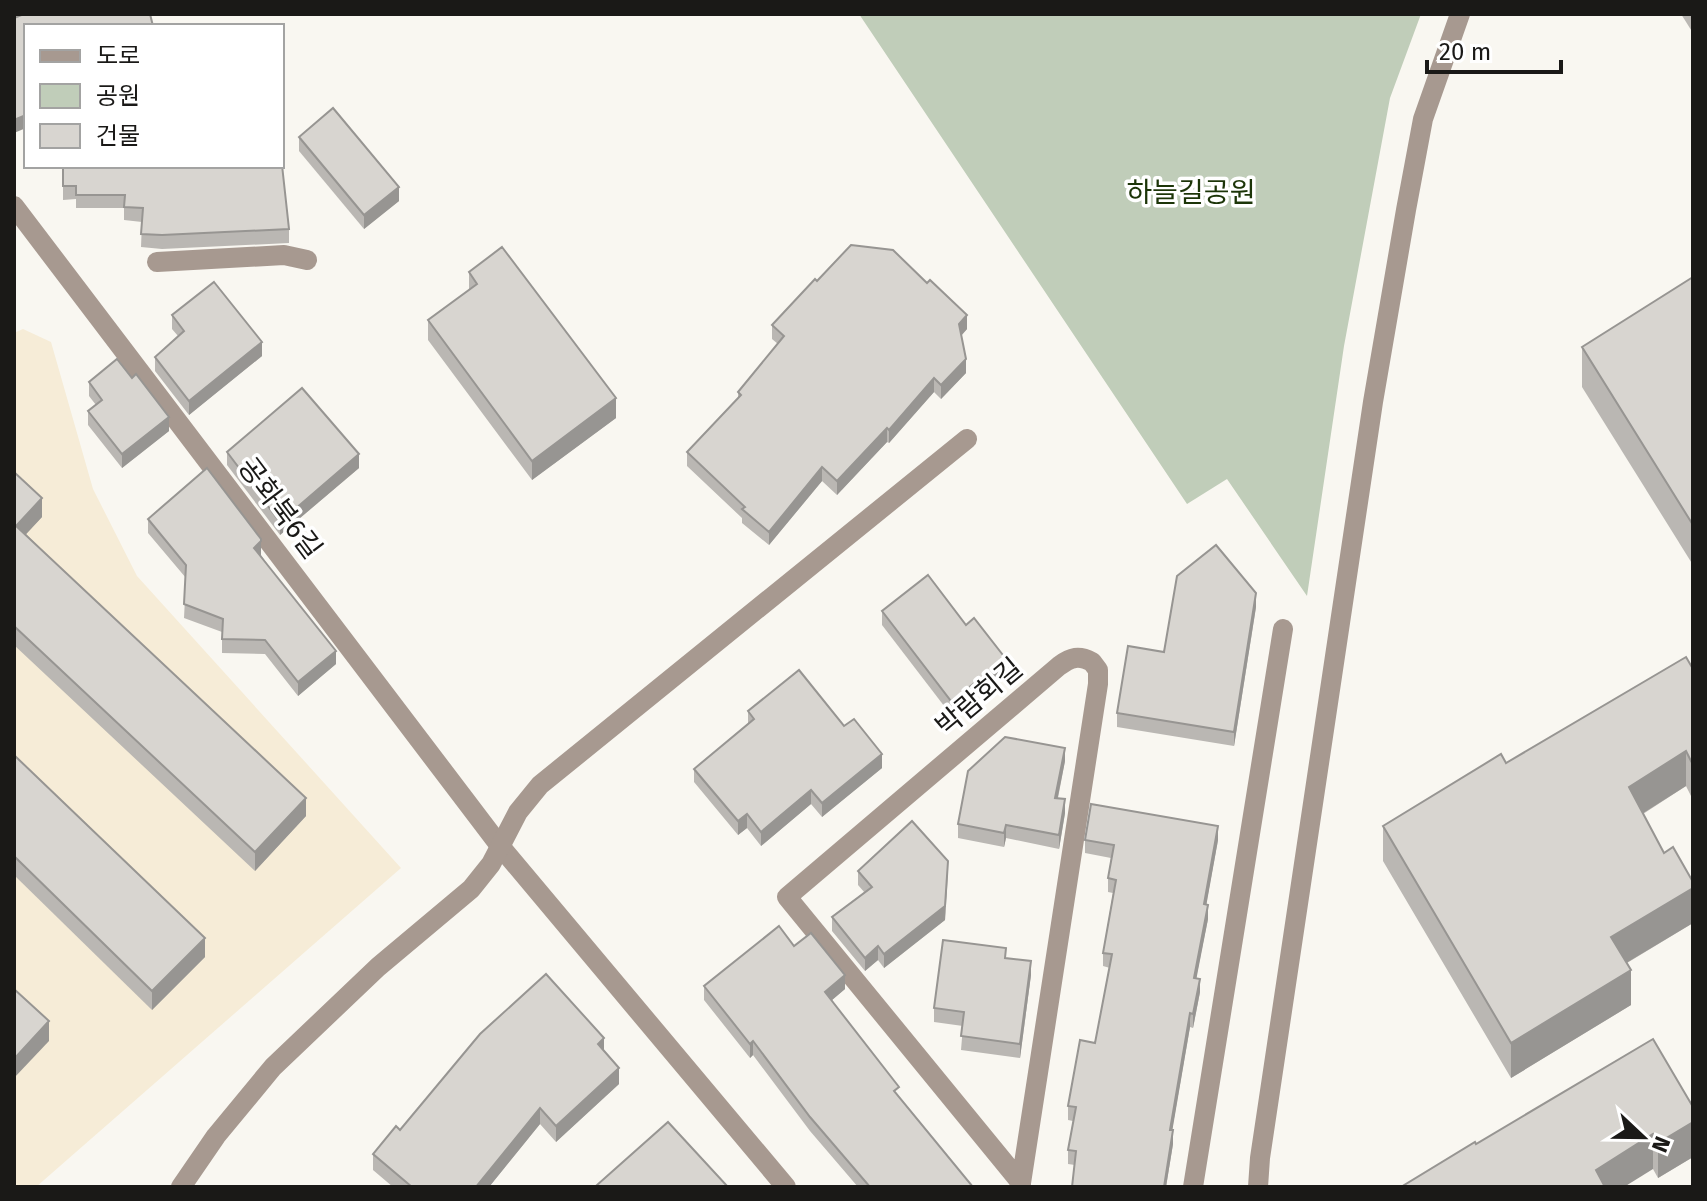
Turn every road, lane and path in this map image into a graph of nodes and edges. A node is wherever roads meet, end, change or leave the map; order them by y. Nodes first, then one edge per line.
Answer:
1 (1460, 14) edge
2 (14, 206) edge
3 (307, 260) dead end
4 (157, 262) dead end
5 (967, 439) dead end
6 (1283, 629) dead end
7 (500, 846) junction
8 (1021, 1185) edge
9 (181, 1187) edge
10 (786, 1187) edge
11 (1193, 1187) edge
12 (1258, 1187) edge

1 - 12 street
2 - 7 street, 공화북6길
3 - 4 street
5 - 7 street
6 - 11 street
7 - 9 street
7 - 10 street
8 - 8 street, 박람회길

